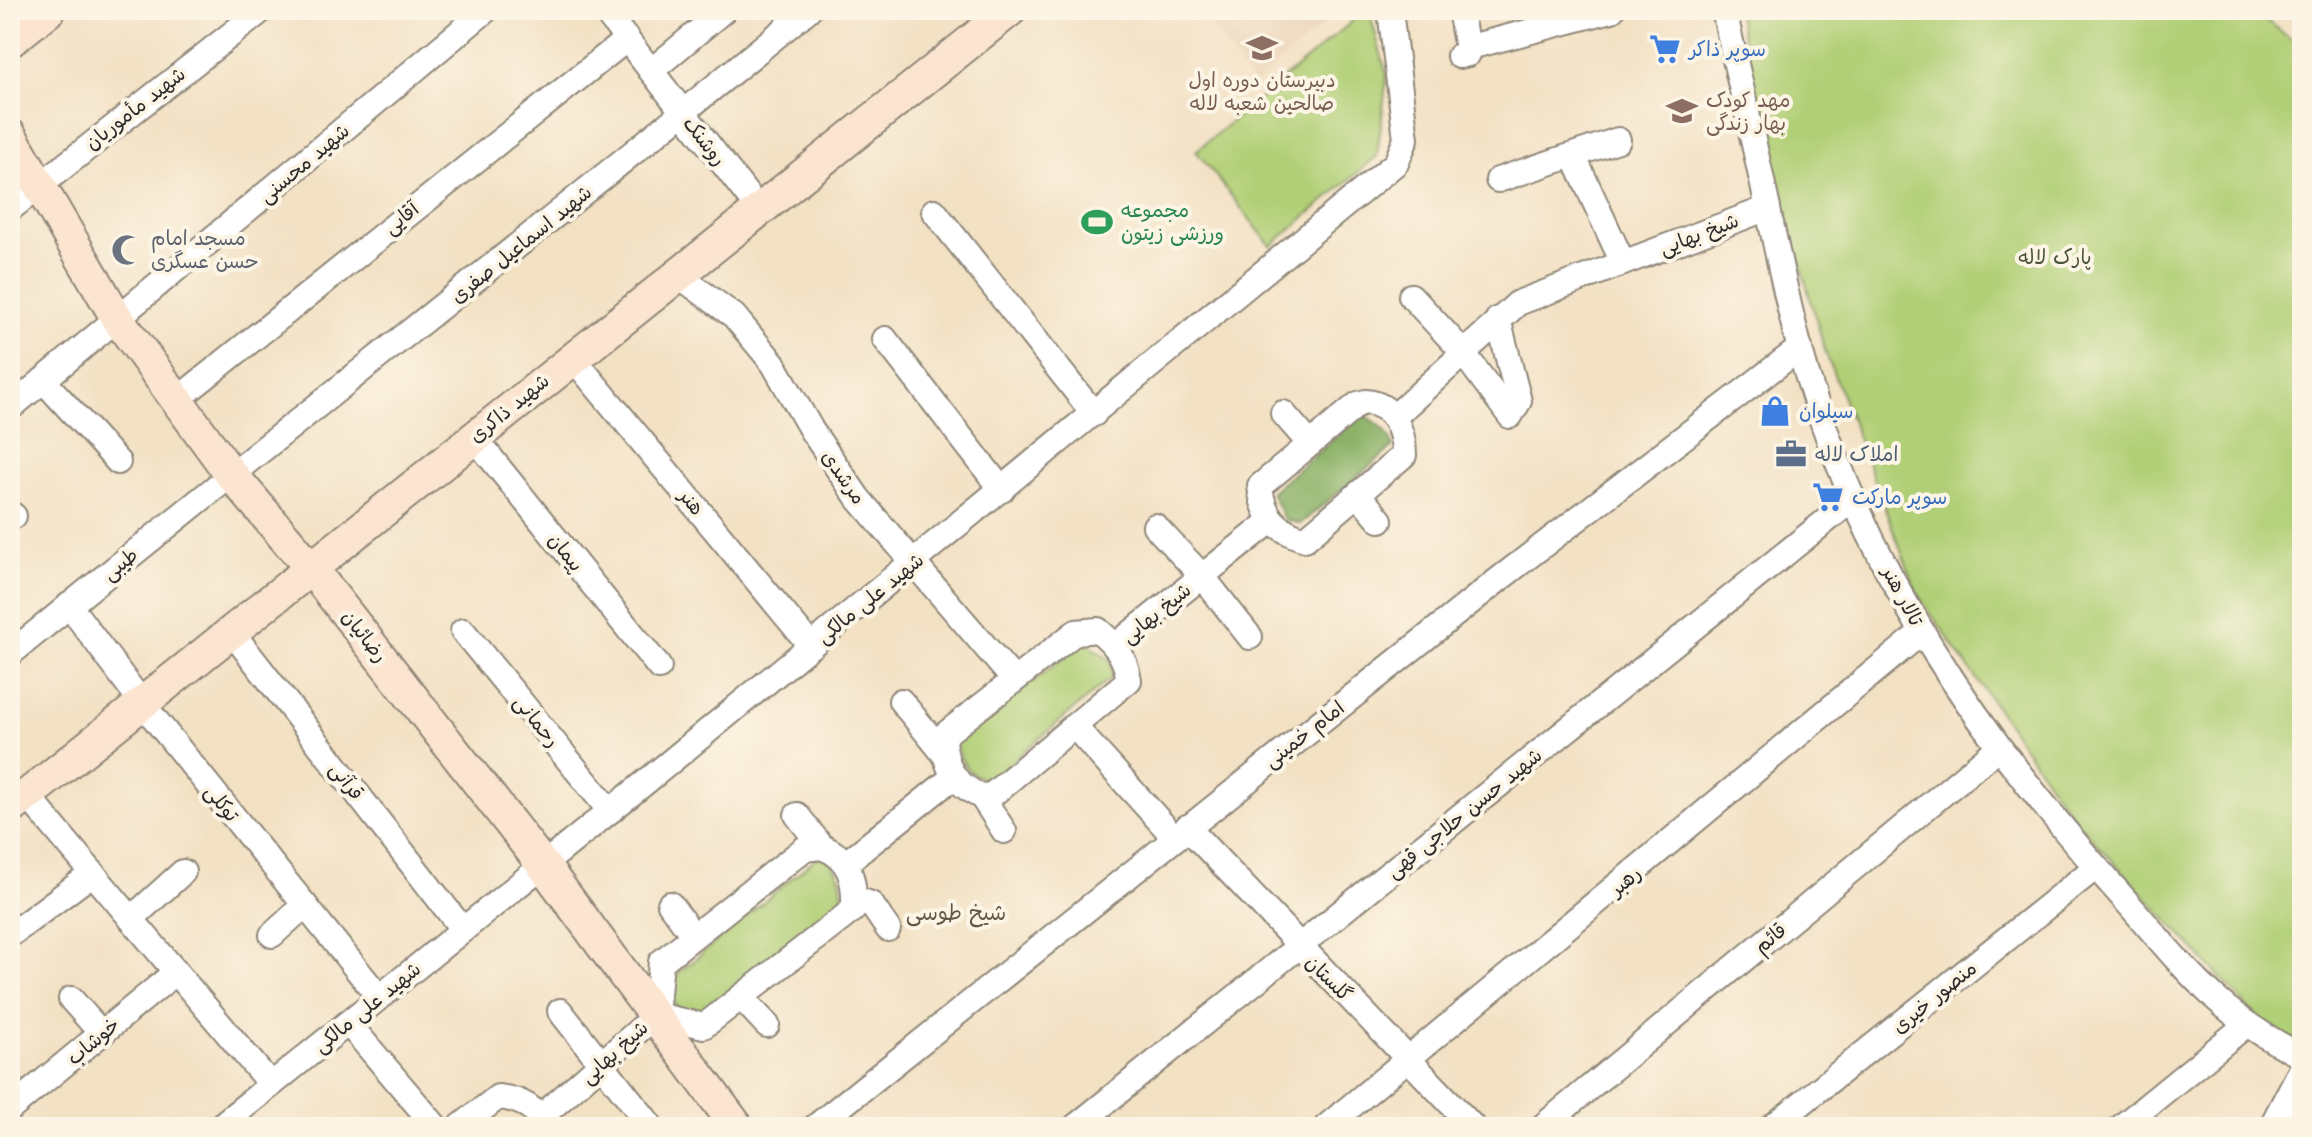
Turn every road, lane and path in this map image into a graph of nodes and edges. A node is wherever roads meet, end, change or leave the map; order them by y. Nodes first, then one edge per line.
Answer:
1 (49, 10) edge
2 (262, 10) edge
3 (486, 10) edge
4 (604, 10) edge
5 (724, 10) edge
6 (808, 10) edge
7 (1010, 10) edge
8 (1390, 10) edge
9 (1460, 10) edge
10 (1612, 10) edge
11 (1724, 10) edge
12 (627, 39) junction
13 (10, 41) edge
14 (651, 71) junction
15 (683, 113) junction
16 (10, 135) edge
17 (1618, 140) dead end
18 (1574, 157) junction
19 (1498, 180) dead end
20 (40, 185) junction
21 (1768, 208) junction
22 (10, 209) edge
23 (759, 210) junction
24 (934, 211) dead end
25 (1623, 263) junction
26 (678, 275) junction
27 (1411, 296) dead end
28 (117, 318) junction
29 (1498, 319) junction
30 (885, 339) dead end
31 (1800, 348) junction
32 (1462, 351) junction
33 (573, 358) junction
34 (43, 380) junction
35 (178, 399) junction
36 (10, 408) edge
37 (1283, 413) dead end
38 (1094, 414) junction
39 (1394, 417) junction
40 (474, 437) junction
41 (1310, 444) junction
42 (118, 462) dead end
43 (230, 473) junction
44 (1002, 490) junction
45 (1358, 494) junction
46 (1853, 499) junction
47 (1380, 520) dead end
48 (1271, 521) junction
49 (1155, 526) dead end
50 (914, 562) junction
51 (310, 567) junction
52 (1202, 576) junction
53 (69, 605) junction
54 (231, 631) junction
55 (463, 631) dead end
56 (1922, 632) junction
57 (1250, 637) dead end
58 (1116, 645) junction
59 (811, 646) junction
60 (10, 654) edge
61 (659, 667) dead end
62 (1014, 680) junction
63 (901, 701) dead end
64 (142, 703) junction
65 (1074, 726) junction
66 (1998, 748) junction
67 (944, 754) junction
68 (952, 778) junction
69 (982, 797) junction
70 (18, 802) edge
71 (610, 811) junction
72 (797, 815) dead end
73 (1004, 831) dead end
74 (1180, 832) junction
75 (822, 847) junction
76 (846, 863) junction
77 (543, 865) junction
78 (2096, 867) junction
79 (183, 872) dead end
80 (93, 873) junction
81 (854, 898) junction
82 (670, 904) dead end
83 (305, 905) junction
84 (131, 919) junction
85 (888, 929) dead end
86 (463, 930) junction
87 (10, 935) edge
88 (272, 935) dead end
89 (693, 935) junction
90 (1298, 946) junction
91 (176, 972) junction
92 (379, 997) junction
93 (741, 997) junction
94 (71, 999) dead end
95 (560, 1011) dead end
96 (656, 1015) junction
97 (348, 1023) junction
98 (767, 1025) dead end
99 (2246, 1025) junction
100 (102, 1034) junction
101 (2302, 1056) edge
102 (1410, 1060) junction
103 (601, 1065) junction
104 (2302, 1068) edge
105 (271, 1085) junction
106 (10, 1109) edge
107 (543, 1122) edge
108 (650, 1125) dead end
109 (219, 1127) edge
110 (436, 1127) edge
111 (460, 1127) edge
112 (737, 1127) edge
113 (815, 1127) edge
114 (1075, 1127) edge
115 (1326, 1127) edge
116 (1473, 1127) edge
117 (1542, 1127) edge
118 (1772, 1127) edge
119 (2121, 1127) edge
120 (2271, 1127) edge

1 - 13 street
2 - 20 street, شهید مأموریان
3 - 28 street, شهید محسنی
4 - 12 street, روشنک
5 - 14 street
6 - 15 street, شهید اسماعیل صفری
7 - 23 street, شهید ذاکری
8 - 38 street, شهید علی مالکی
9 - 10 street
11 - 21 street, تالار هنر
12 - 14 street, روشنک
12 - 35 street, آقایی
14 - 15 street, روشنک
15 - 23 street, روشنک
15 - 43 street, شهید اسماعیل صفری
16 - 20 street, رضائیان
17 - 18 street
18 - 19 street
18 - 25 street
20 - 22 street, شهید مأموریان
20 - 28 street, رضائیان
21 - 25 street, شیخ بهایی
21 - 31 street, تالار هنر
23 - 26 street, شهید ذاکری
24 - 38 street
25 - 29 street, شیخ بهایی
26 - 33 street, شهید ذاکری
26 - 50 street, مرشدی
27 - 32 street
28 - 34 street, شهید محسنی
28 - 35 street, رضائیان
29 - 32 street, شیخ بهایی
29 - 32 street
30 - 44 street
31 - 46 street, تالار هنر
31 - 74 street, امام خمینی
32 - 39 street, شیخ بهایی
33 - 40 street, شهید ذاکری
33 - 59 street, هنر
34 - 36 street, شهید محسنی
34 - 42 street
35 - 43 street, رضائیان
37 - 41 street
38 - 44 street, شهید علی مالکی
39 - 41 street
39 - 45 street
40 - 51 street, شهید ذاکری
40 - 61 street, پیمان
41 - 48 street
43 - 51 street, رضائیان
43 - 53 street, طیبی
44 - 50 street, شهید علی مالکی
45 - 47 street
45 - 48 street
46 - 56 street, تالار هنر
46 - 90 street, شهید حسن حلاجی قهی
48 - 52 street, شیخ بهایی
49 - 52 street
50 - 59 street, شهید علی مالکی
50 - 62 street, مرشدی
51 - 54 street, شهید ذاکری
51 - 77 street, رضائیان
52 - 57 street
52 - 58 street, شیخ بهایی
53 - 60 street, طیبی
53 - 64 street, توکلی
54 - 64 street, شهید ذاکری
54 - 86 street, قرآنی
55 - 71 street, رحمانی
56 - 66 street, تالار هنر
56 - 102 street, رهبر
58 - 62 street
58 - 65 street, شیخ بهایی
59 - 71 street, شهید علی مالکی
62 - 67 street
63 - 67 street
64 - 70 street, شهید ذاکری
64 - 83 street, توکلی
65 - 69 street, شیخ بهایی
65 - 74 street, گلستان
66 - 78 street, تالار هنر
66 - 117 street, قائم
67 - 68 street
68 - 69 street
68 - 76 street
69 - 73 street
70 - 80 street
71 - 77 street, شهید علی مالکی
72 - 75 street
74 - 90 street, گلستان
74 - 113 street, امام خمینی
75 - 76 street
75 - 89 street
76 - 81 street
77 - 86 street, شهید علی مالکی
77 - 96 street, رضائیان
78 - 99 street, تالار هنر
78 - 118 street, منصور خیری
79 - 84 street
80 - 84 street
80 - 87 street
81 - 85 street
81 - 93 street, شیخ بهایی
82 - 89 street
83 - 88 street
83 - 92 street, توکلی
84 - 91 street
86 - 92 street, شهید علی مالکی
89 - 96 street
90 - 102 street, گلستان
90 - 114 street, شهید حسن حلاجی قهی
91 - 100 street, خوشاب
91 - 105 street
92 - 97 street, شهید علی مالکی
93 - 96 street, شیخ بهایی
93 - 98 street
94 - 100 street
95 - 103 street
96 - 103 street, شیخ بهایی
96 - 112 street, رضائیان
97 - 105 street, شهید علی مالکی
97 - 110 street
99 - 101 street, تالار هنر
99 - 119 street
100 - 106 street, خوشاب
102 - 115 street, رهبر
102 - 116 street, گلستان
103 - 107 street, شیخ بهایی
103 - 108 street
104 - 120 street
105 - 109 street, شهید علی مالکی
107 - 111 street

